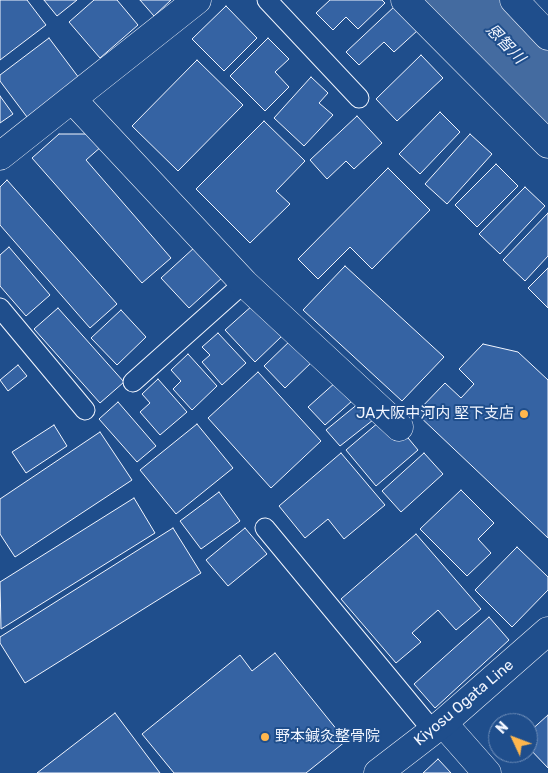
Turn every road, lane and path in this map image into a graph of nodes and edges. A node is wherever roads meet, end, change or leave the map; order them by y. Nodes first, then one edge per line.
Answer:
1 (197, 0) edge
2 (267, 0) edge
3 (405, 0) edge
4 (514, 0) edge
5 (548, 36) edge
6 (359, 98) dead end
7 (72, 99) junction
8 (548, 144) edge
9 (0, 156) edge
10 (244, 283) junction
11 (0, 308) edge
12 (133, 382) dead end
13 (85, 410) dead end
14 (399, 427) dead end
15 (265, 528) dead end
16 (548, 630) edge
17 (438, 727) junction
18 (378, 773) edge
19 (487, 773) edge

1 - 7 street
2 - 6 lane
3 - 8 street
4 - 5 street
7 - 9 street
7 - 10 street
10 - 12 lane
10 - 14 street
11 - 13 lane
15 - 17 lane
16 - 17 street, Kiyosu Ogata Line
17 - 18 street, Kiyosu Ogata Line
17 - 19 street

